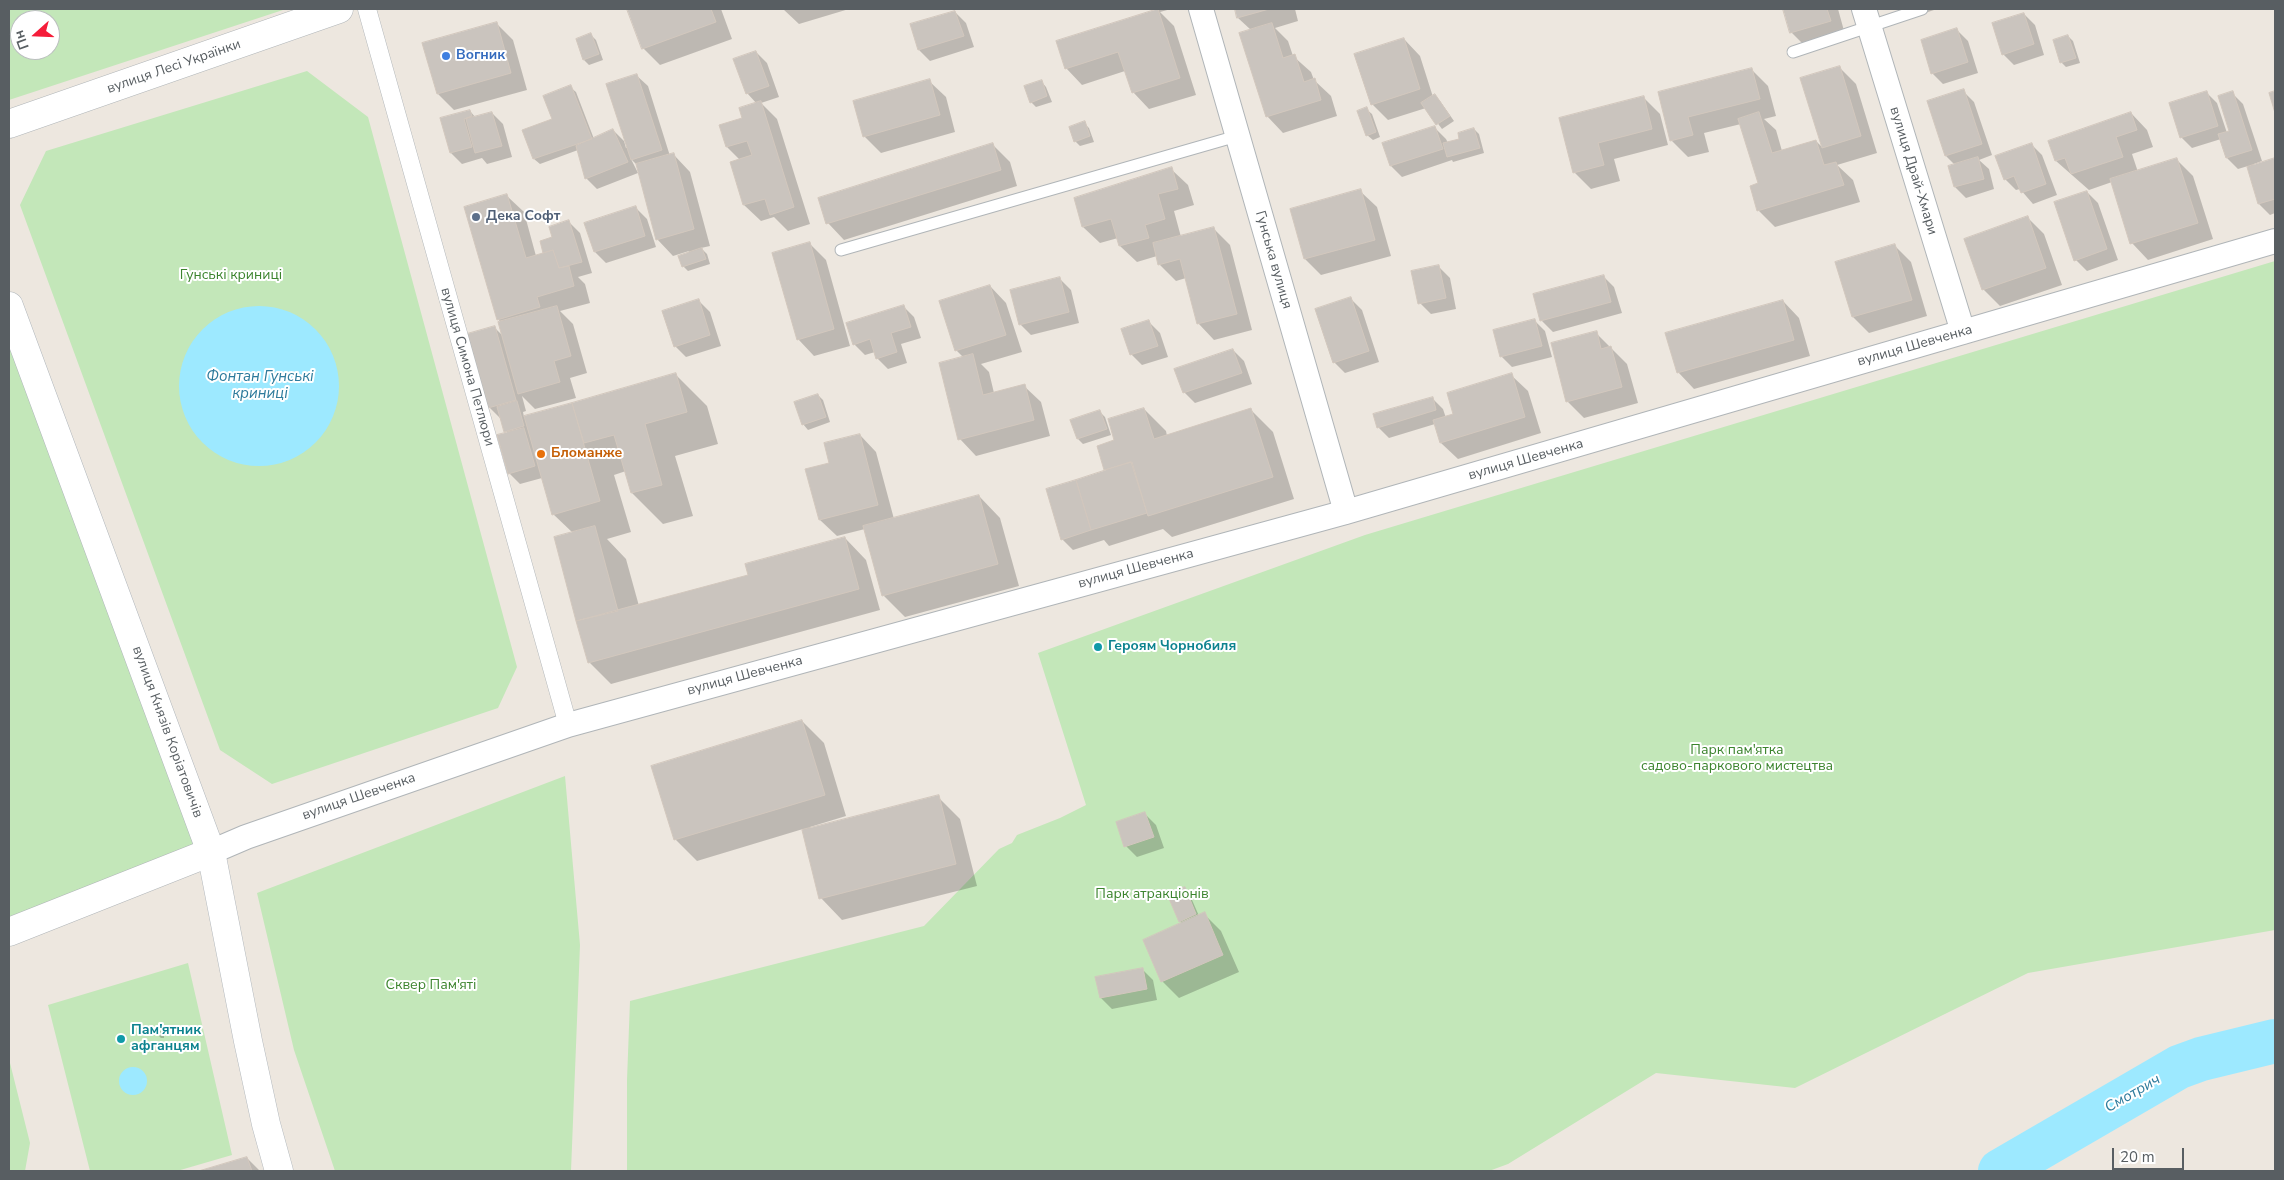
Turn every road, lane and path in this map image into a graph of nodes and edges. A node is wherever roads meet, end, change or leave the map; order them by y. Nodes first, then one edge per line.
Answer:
1 (339, 9) edge
2 (366, 9) edge
3 (1201, 9) edge
4 (1922, 9) edge
5 (1866, 17) edge
6 (1793, 52) dead end
7 (9, 124) edge
8 (1237, 136) junction
9 (2275, 241) edge
10 (841, 250) dead end
11 (9, 306) edge
12 (1963, 332) junction
13 (1346, 512) junction
14 (568, 725) junction
15 (212, 852) junction
16 (9, 932) edge
17 (279, 1171) edge

1 - 7 main road, вулиця Лесі Українки
2 - 14 street, вулиця Симона Петлюри
3 - 8 street, Гунська вулиця
4 - 5 lane
5 - 6 lane
5 - 12 street, вулиця Драй-Хмари
8 - 10 lane
8 - 13 street, Гунська вулиця
9 - 12 street, вулиця Шевченка
11 - 15 main road, вулиця Князів Коріатовичів
12 - 13 street, вулиця Шевченка
13 - 14 street, вулиця Шевченка
14 - 15 street, вулиця Шевченка
15 - 16 main road, вулиця Шевченка
15 - 17 main road, вулиця Князів Коріатовичів

